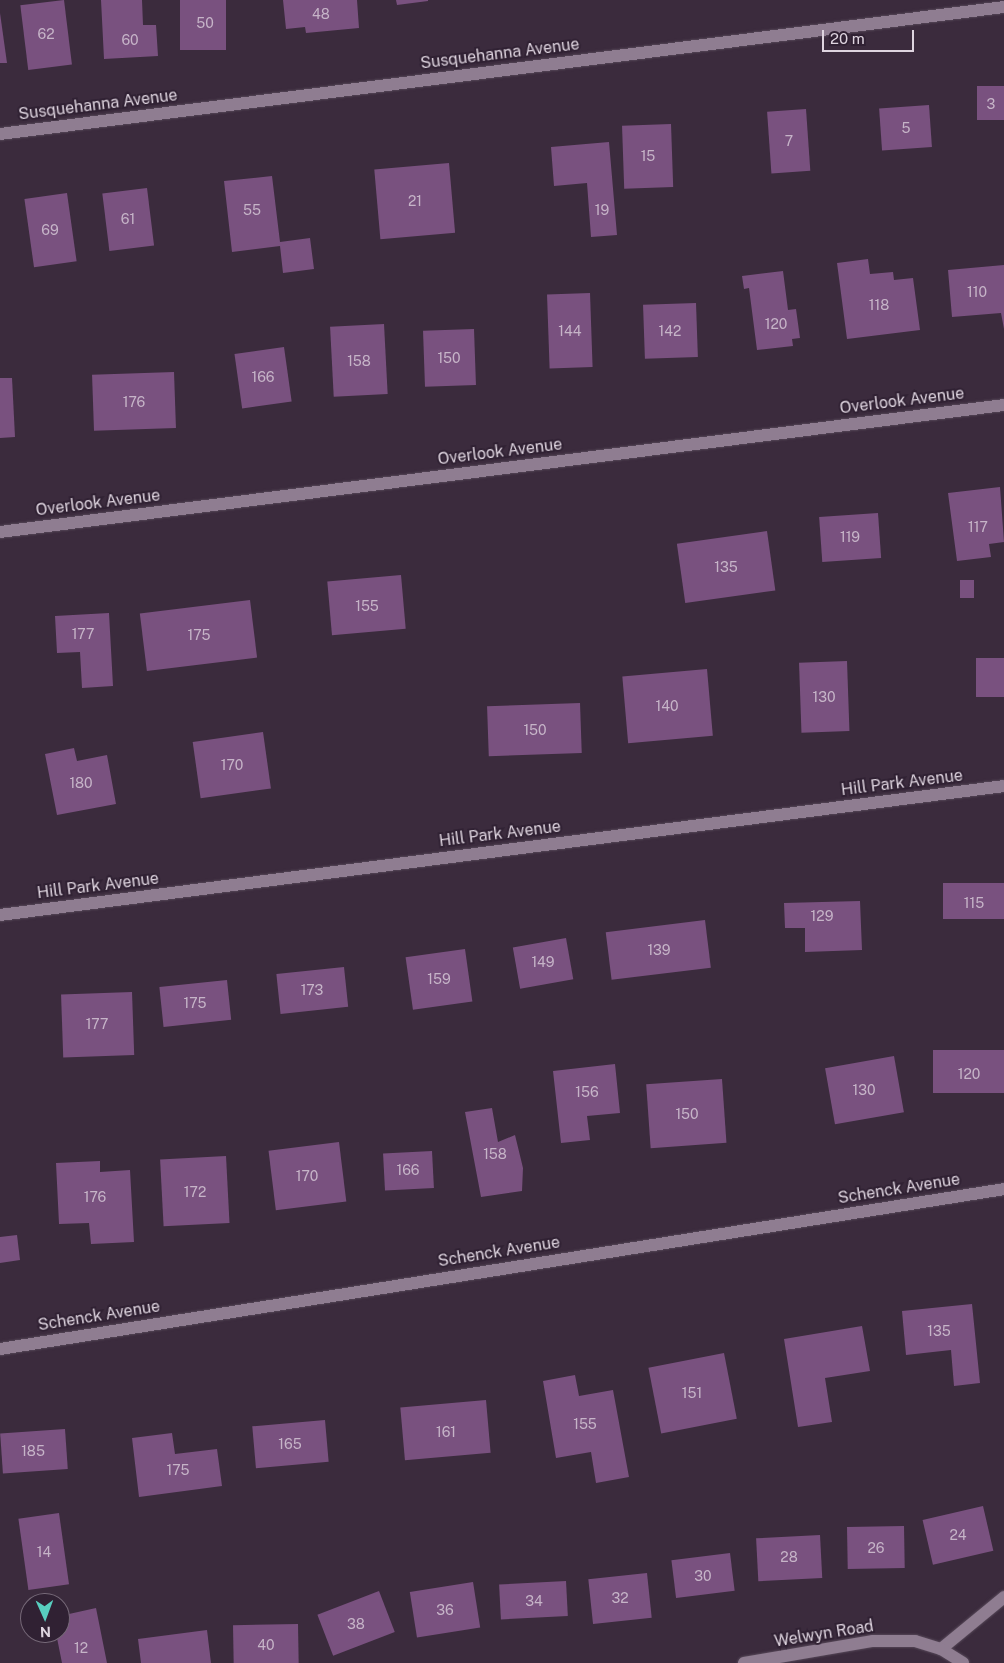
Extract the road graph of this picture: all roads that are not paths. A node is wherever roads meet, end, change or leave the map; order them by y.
1 (1004, 7) edge
2 (0, 134) edge
3 (1004, 405) edge
4 (0, 532) edge
5 (1004, 786) edge
6 (0, 915) edge
7 (1004, 1189) edge
8 (0, 1348) edge
9 (1004, 1597) edge
10 (941, 1649) junction
11 (744, 1663) edge
12 (963, 1663) edge

1 - 2 street, Susquehanna Avenue
3 - 4 street, Overlook Avenue
5 - 6 street, Hill Park Avenue
7 - 8 street, Schenck Avenue
9 - 10 street
10 - 11 street, Welwyn Road
10 - 12 street, Welwyn Road

